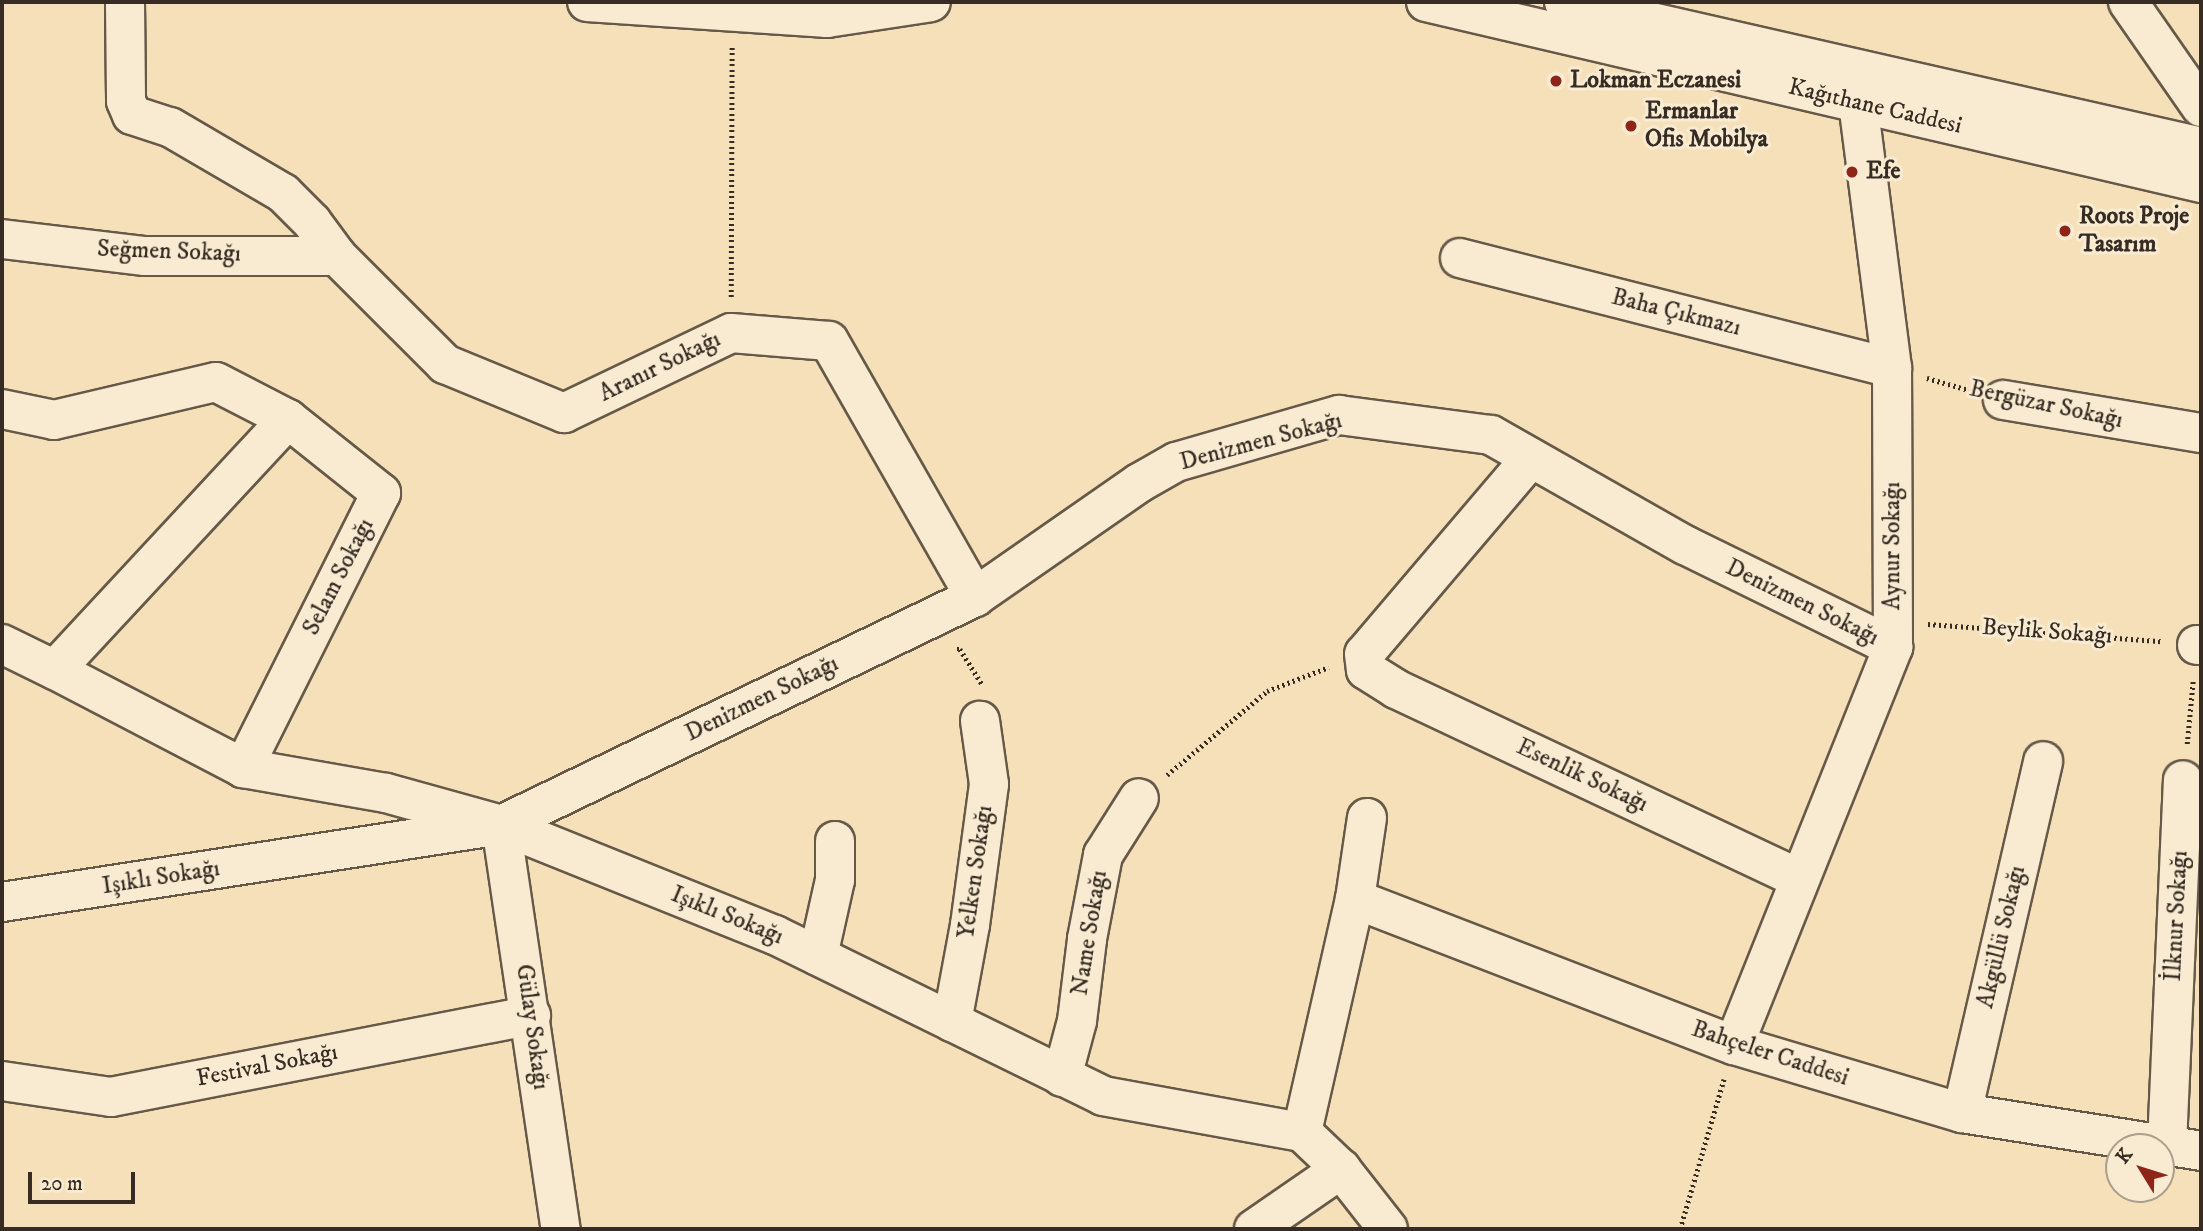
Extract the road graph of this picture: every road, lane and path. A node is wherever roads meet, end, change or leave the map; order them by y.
1 (125, 2) edge
2 (587, 2) edge
3 (931, 2) edge
4 (1426, 2) edge
5 (2128, 2) edge
6 (1578, 4) edge
7 (732, 12) junction
8 (1858, 103) junction
9 (2201, 107) edge
10 (2201, 147) edge
11 (2201, 183) edge
12 (2, 239) edge
13 (337, 256) junction
14 (1460, 258) dead end
15 (731, 333) junction
16 (1892, 368) junction
17 (2003, 400) joint
18 (2, 408) edge
19 (288, 419) junction
20 (2201, 433) edge
21 (1531, 458) junction
22 (975, 597) junction
23 (1893, 634) junction
24 (2, 644) edge
25 (2199, 645) edge
26 (951, 649) dead end
27 (1365, 662) junction
28 (55, 670) junction
29 (980, 721) joint
30 (2043, 761) dead end
31 (243, 768) junction
32 (2183, 780) joint
33 (1139, 798) joint
34 (1367, 818) dead end
35 (500, 825) junction
36 (835, 841) dead end
37 (1800, 879) junction
38 (1355, 899) junction
39 (2, 902) edge
40 (818, 956) junction
41 (531, 1015) junction
42 (952, 1022) junction
43 (1734, 1045) junction
44 (1062, 1077) junction
45 (2, 1081) edge
46 (1962, 1113) junction
47 (1302, 1132) junction
48 (2184, 1148) edge
49 (1341, 1169) junction
50 (561, 1229) edge
51 (1254, 1229) edge
52 (1388, 1229) edge
53 (1680, 1229) edge

1 - 13 street, Aranır Sokağı
2 - 7 street
3 - 7 street
4 - 8 street, Kağıthane Caddesi
5 - 9 street
6 - 10 street, Kağıthane Caddesi
7 - 15 path
8 - 11 street, Kağıthane Caddesi
8 - 16 street, Aynur Sokağı
12 - 13 street, Seğmen Sokağı
13 - 15 street, Aranır Sokağı
14 - 16 street, Baha Çıkmazı
15 - 22 street, Aranır Sokağı
16 - 17 path, Bergüzar Sokağı
16 - 23 street, Aynur Sokağı
17 - 20 street, Bergüzar Sokağı
18 - 19 street
19 - 28 street
19 - 31 street, Selam Sokağı
21 - 22 street, Denizmen Sokağı
21 - 23 street, Denizmen Sokağı
21 - 27 street
22 - 35 street, Denizmen Sokağı
23 - 25 path, Beylik Sokağı
23 - 37 street, Aynur Sokağı
24 - 28 street
25 - 32 path
26 - 29 path
27 - 33 path
27 - 37 street, Esenlik Sokağı
28 - 31 street
29 - 42 street, Yelken Sokağı
30 - 46 street, Akgüllü Sokağı
31 - 35 street
32 - 48 street, İlknur Sokağı
33 - 44 street, Name Sokağı
34 - 38 street
35 - 39 street, Işıklı Sokağı
35 - 40 street, Işıklı Sokağı
35 - 41 street, Gülay Sokağı
36 - 40 street
37 - 43 street, Aynur Sokağı
38 - 43 street, Bahçeler Caddesi
38 - 47 street
40 - 42 street, Işıklı Sokağı
41 - 45 street, Festival Sokağı
41 - 50 street, Gülay Sokağı
42 - 44 street, Işıklı Sokağı
43 - 46 street, Bahçeler Caddesi
43 - 53 path
44 - 47 street, Işıklı Sokağı
46 - 48 street, Bahçeler Caddesi
47 - 49 street
49 - 51 street
49 - 52 street

